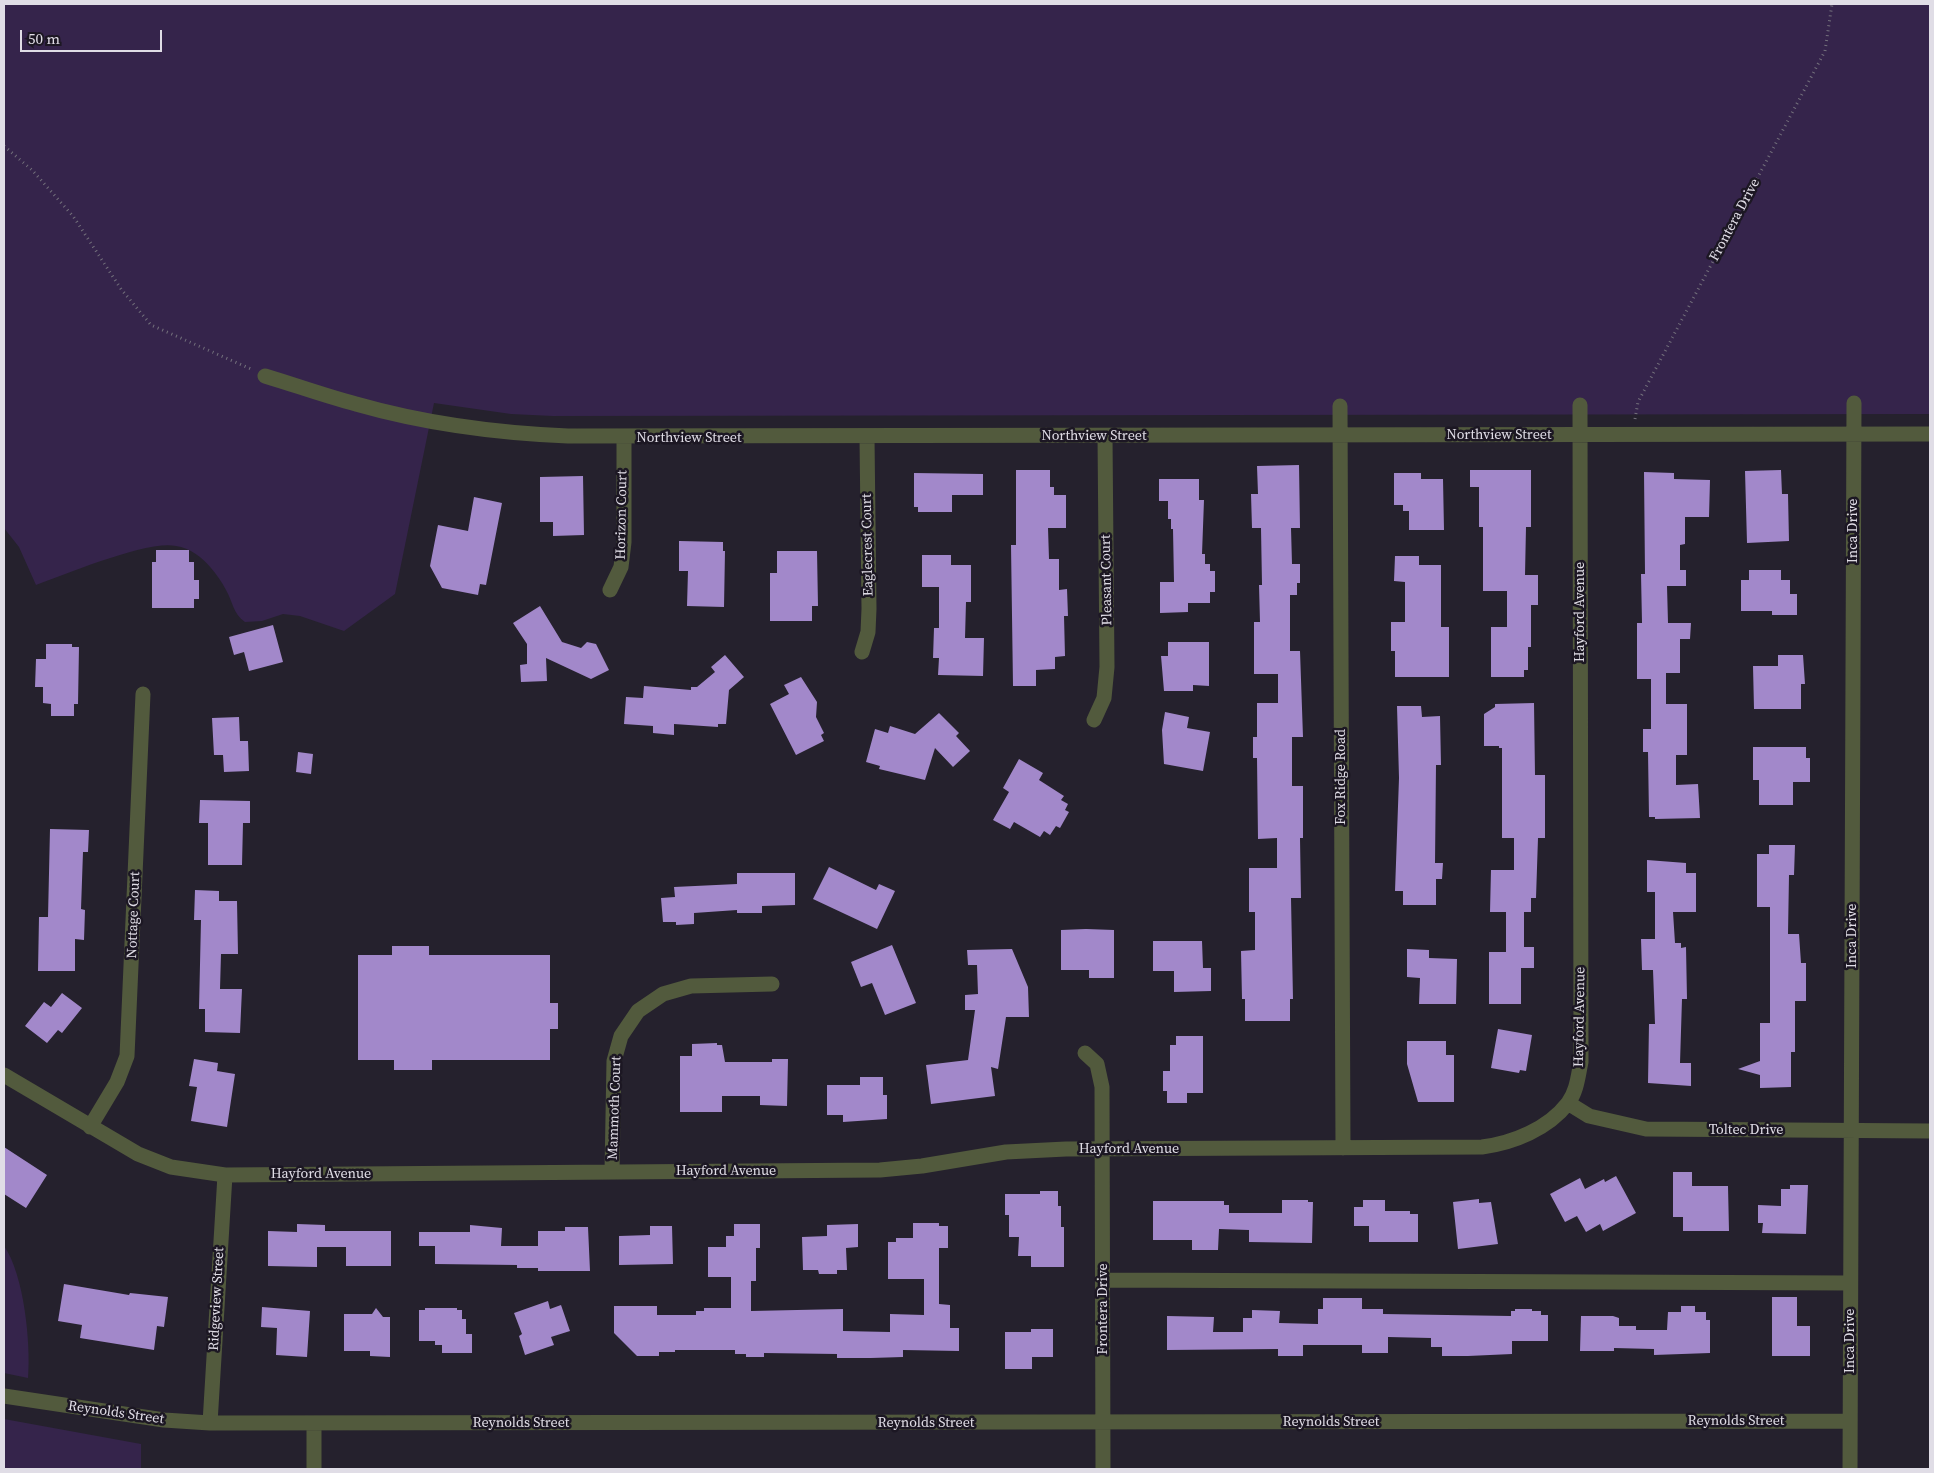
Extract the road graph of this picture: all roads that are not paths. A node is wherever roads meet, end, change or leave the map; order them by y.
1 (265, 376) road end
2 (1854, 403) dead end
3 (1580, 405) dead end
4 (1340, 406) dead end
5 (1854, 434) junction
6 (1930, 434) edge
7 (1579, 435) junction
8 (1105, 436) junction
9 (1340, 436) junction
10 (867, 437) junction
11 (624, 438) junction
12 (610, 590) dead end
13 (862, 652) dead end
14 (143, 694) dead end
15 (1094, 720) dead end
16 (772, 984) dead end
17 (1085, 1053) dead end
18 (4, 1075) edge
19 (1568, 1103) junction
20 (90, 1126) junction
21 (1851, 1131) junction
22 (1930, 1131) edge
23 (1343, 1148) junction
24 (1102, 1149) junction
25 (612, 1172) junction
26 (225, 1175) junction
27 (1103, 1280) junction
28 (1850, 1283) junction
29 (4, 1396) edge
30 (1850, 1421) junction
31 (1103, 1422) junction
32 (210, 1423) junction
33 (314, 1424) junction
34 (314, 1469) edge
35 (1103, 1469) edge
36 (1850, 1469) edge

1 - 11 street, Northview Street
2 - 5 street, Inca Drive
3 - 7 street, Hayford Avenue
4 - 9 street, Fox Ridge Road
5 - 6 street, Northview Street
5 - 7 street, Northview Street
5 - 21 street, Inca Drive
7 - 9 street, Northview Street
7 - 19 street, Hayford Avenue
8 - 9 street, Northview Street
8 - 10 street, Northview Street
8 - 15 street, Pleasant Court
9 - 23 street, Fox Ridge Road
10 - 11 street, Northview Street
10 - 13 street, Eaglecrest Court
11 - 12 street, Horizon Court
14 - 20 street, Nottage Court
16 - 25 street, Mammoth Court
17 - 24 street, Frontera Drive
18 - 20 street, Hayford Avenue
19 - 21 street, Toltec Drive
19 - 23 street, Hayford Avenue
20 - 26 street, Hayford Avenue
21 - 22 street, Toltec Drive
21 - 28 street, Inca Drive
23 - 24 street, Hayford Avenue
24 - 25 street, Hayford Avenue
24 - 27 street, Frontera Drive
25 - 26 street, Hayford Avenue
26 - 32 street, Ridgeview Street
27 - 28 street
27 - 31 street, Frontera Drive
28 - 30 street, Inca Drive
29 - 32 street, Reynolds Street
30 - 31 street, Reynolds Street
30 - 36 street, Inca Drive
31 - 33 street, Reynolds Street
31 - 35 street, Frontera Drive
32 - 33 street, Reynolds Street
33 - 34 street

